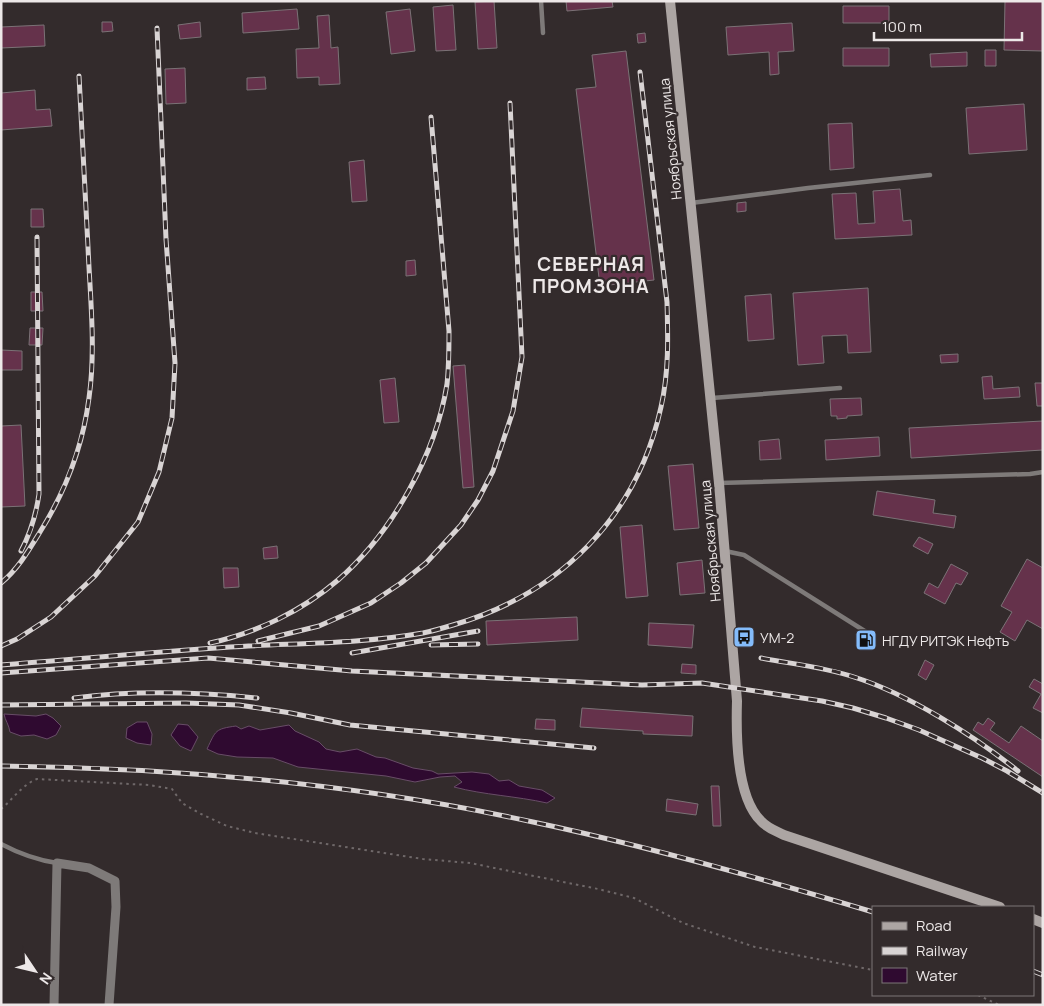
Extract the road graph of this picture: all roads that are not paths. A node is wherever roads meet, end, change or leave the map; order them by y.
1 (541, 1) edge
2 (670, 1) edge
3 (543, 33) dead end
4 (930, 175) dead end
5 (690, 203) junction
6 (840, 388) dead end
7 (710, 398) junction
8 (1043, 472) edge
9 (719, 483) junction
10 (725, 551) junction
11 (871, 635) dead end
12 (1, 844) edge
13 (57, 864) junction
14 (997, 906) edge
15 (54, 1005) edge
16 (109, 1005) edge

1 - 3 lane
2 - 5 street, Ноябрьская улица
4 - 5 lane
5 - 7 street, Ноябрьская улица
6 - 7 lane
7 - 9 street, Ноябрьская улица
8 - 9 lane
9 - 10 street, Ноябрьская улица
10 - 11 lane
10 - 14 street, Ноябрьская улица
12 - 13 lane
13 - 15 street
13 - 16 street

